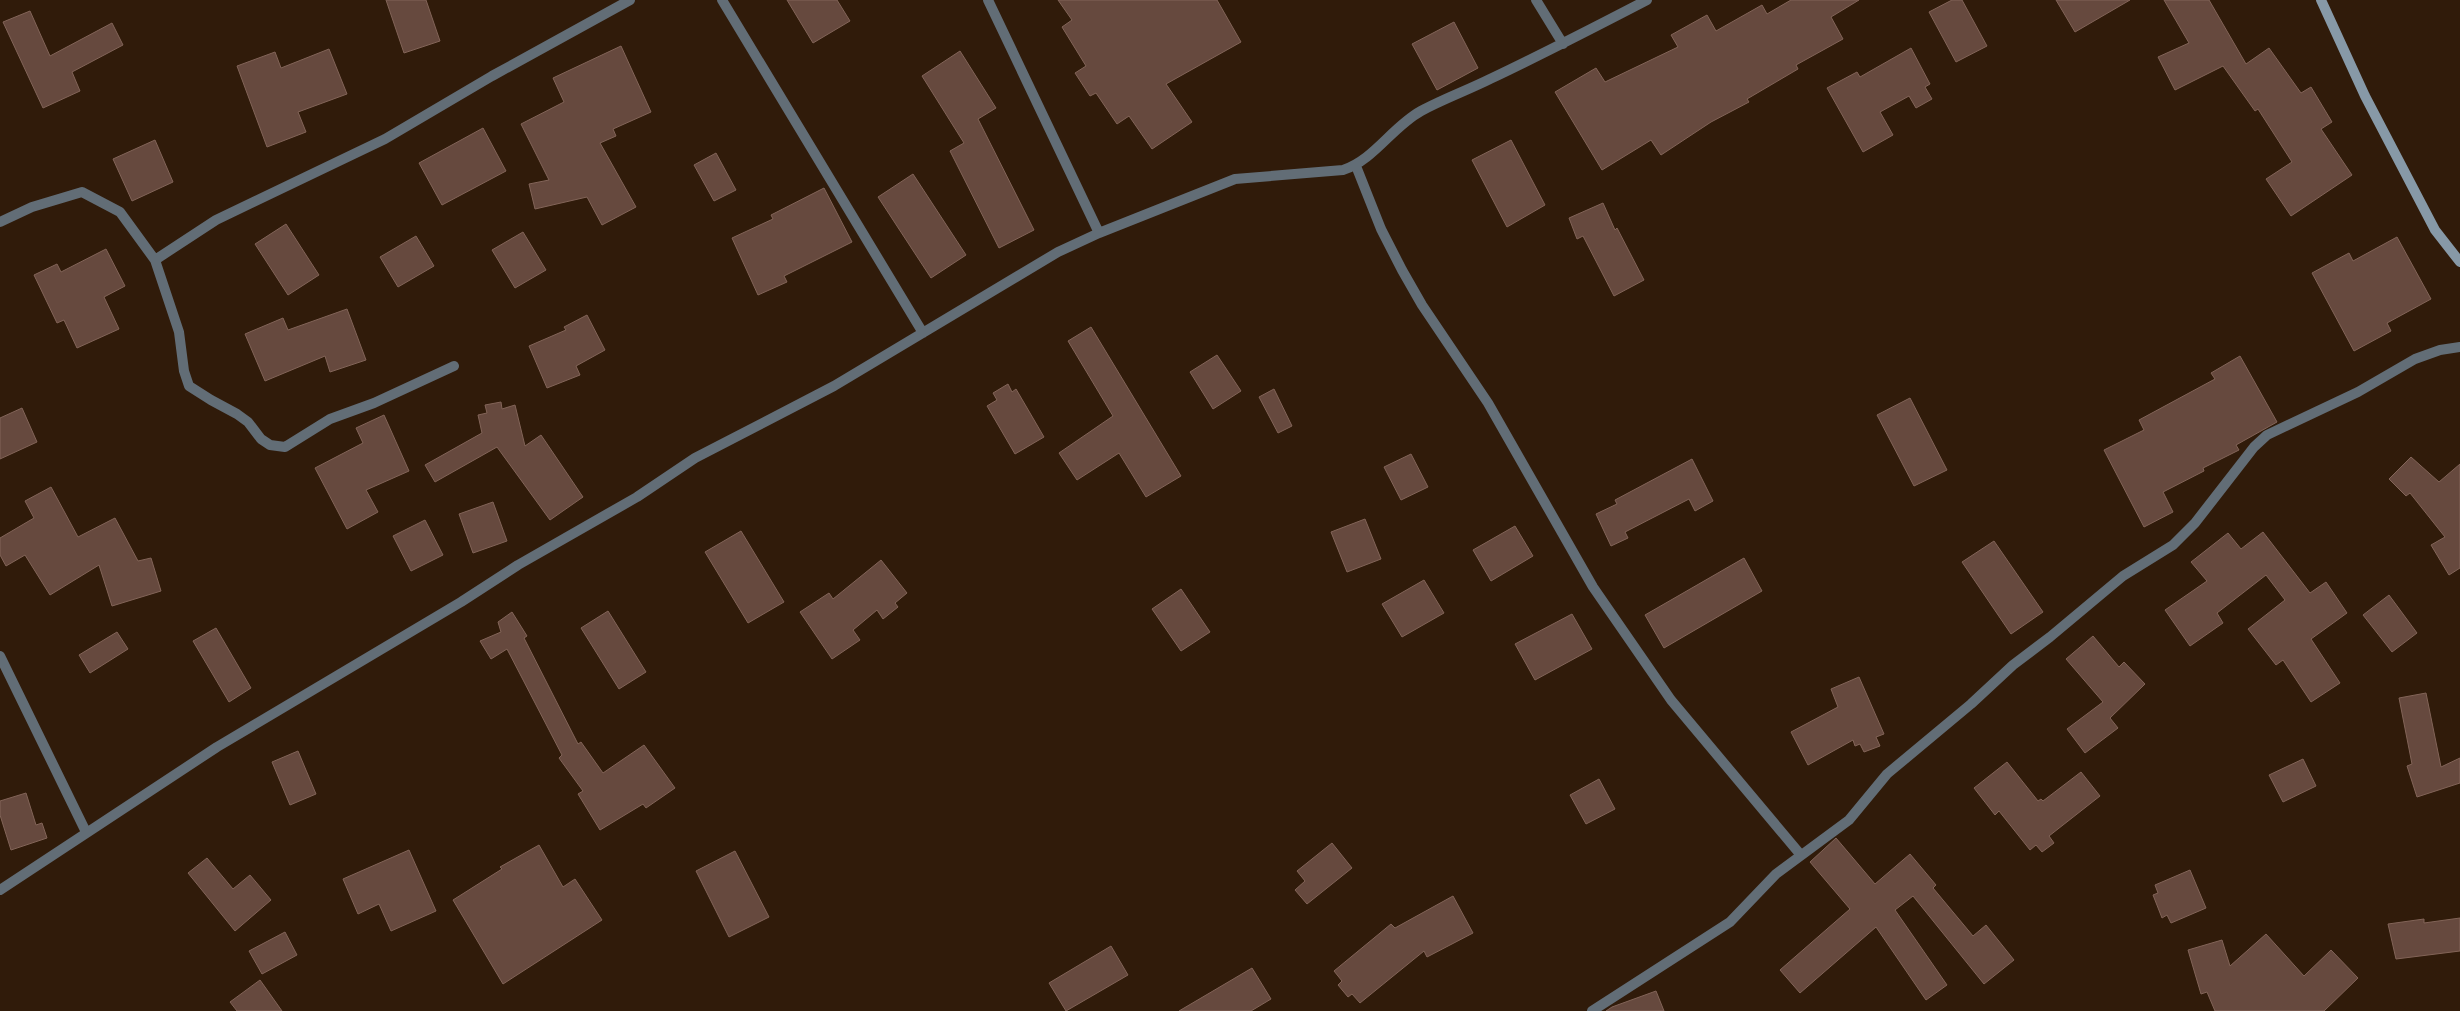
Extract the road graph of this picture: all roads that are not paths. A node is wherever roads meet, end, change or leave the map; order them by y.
1 (630, 0) edge
2 (722, 0) edge
3 (988, 0) edge
4 (1536, 0) edge
5 (1647, 0) edge
6 (2321, 0) edge
7 (1562, 44) junction
8 (1356, 166) junction
9 (0, 222) edge
10 (1099, 233) junction
11 (154, 260) junction
12 (2460, 262) edge
13 (923, 333) junction
14 (2460, 347) edge
15 (454, 366) dead end
16 (0, 656) edge
17 (86, 832) junction
18 (1800, 854) junction
19 (0, 890) edge
20 (1592, 1011) edge

1 - 11 street
2 - 13 street
3 - 10 street
4 - 7 street
5 - 7 street
6 - 12 street
7 - 8 street
8 - 10 street
8 - 18 street
9 - 11 street
10 - 13 street
11 - 15 street
13 - 17 street
14 - 18 street
16 - 17 street
17 - 19 street
18 - 20 street

